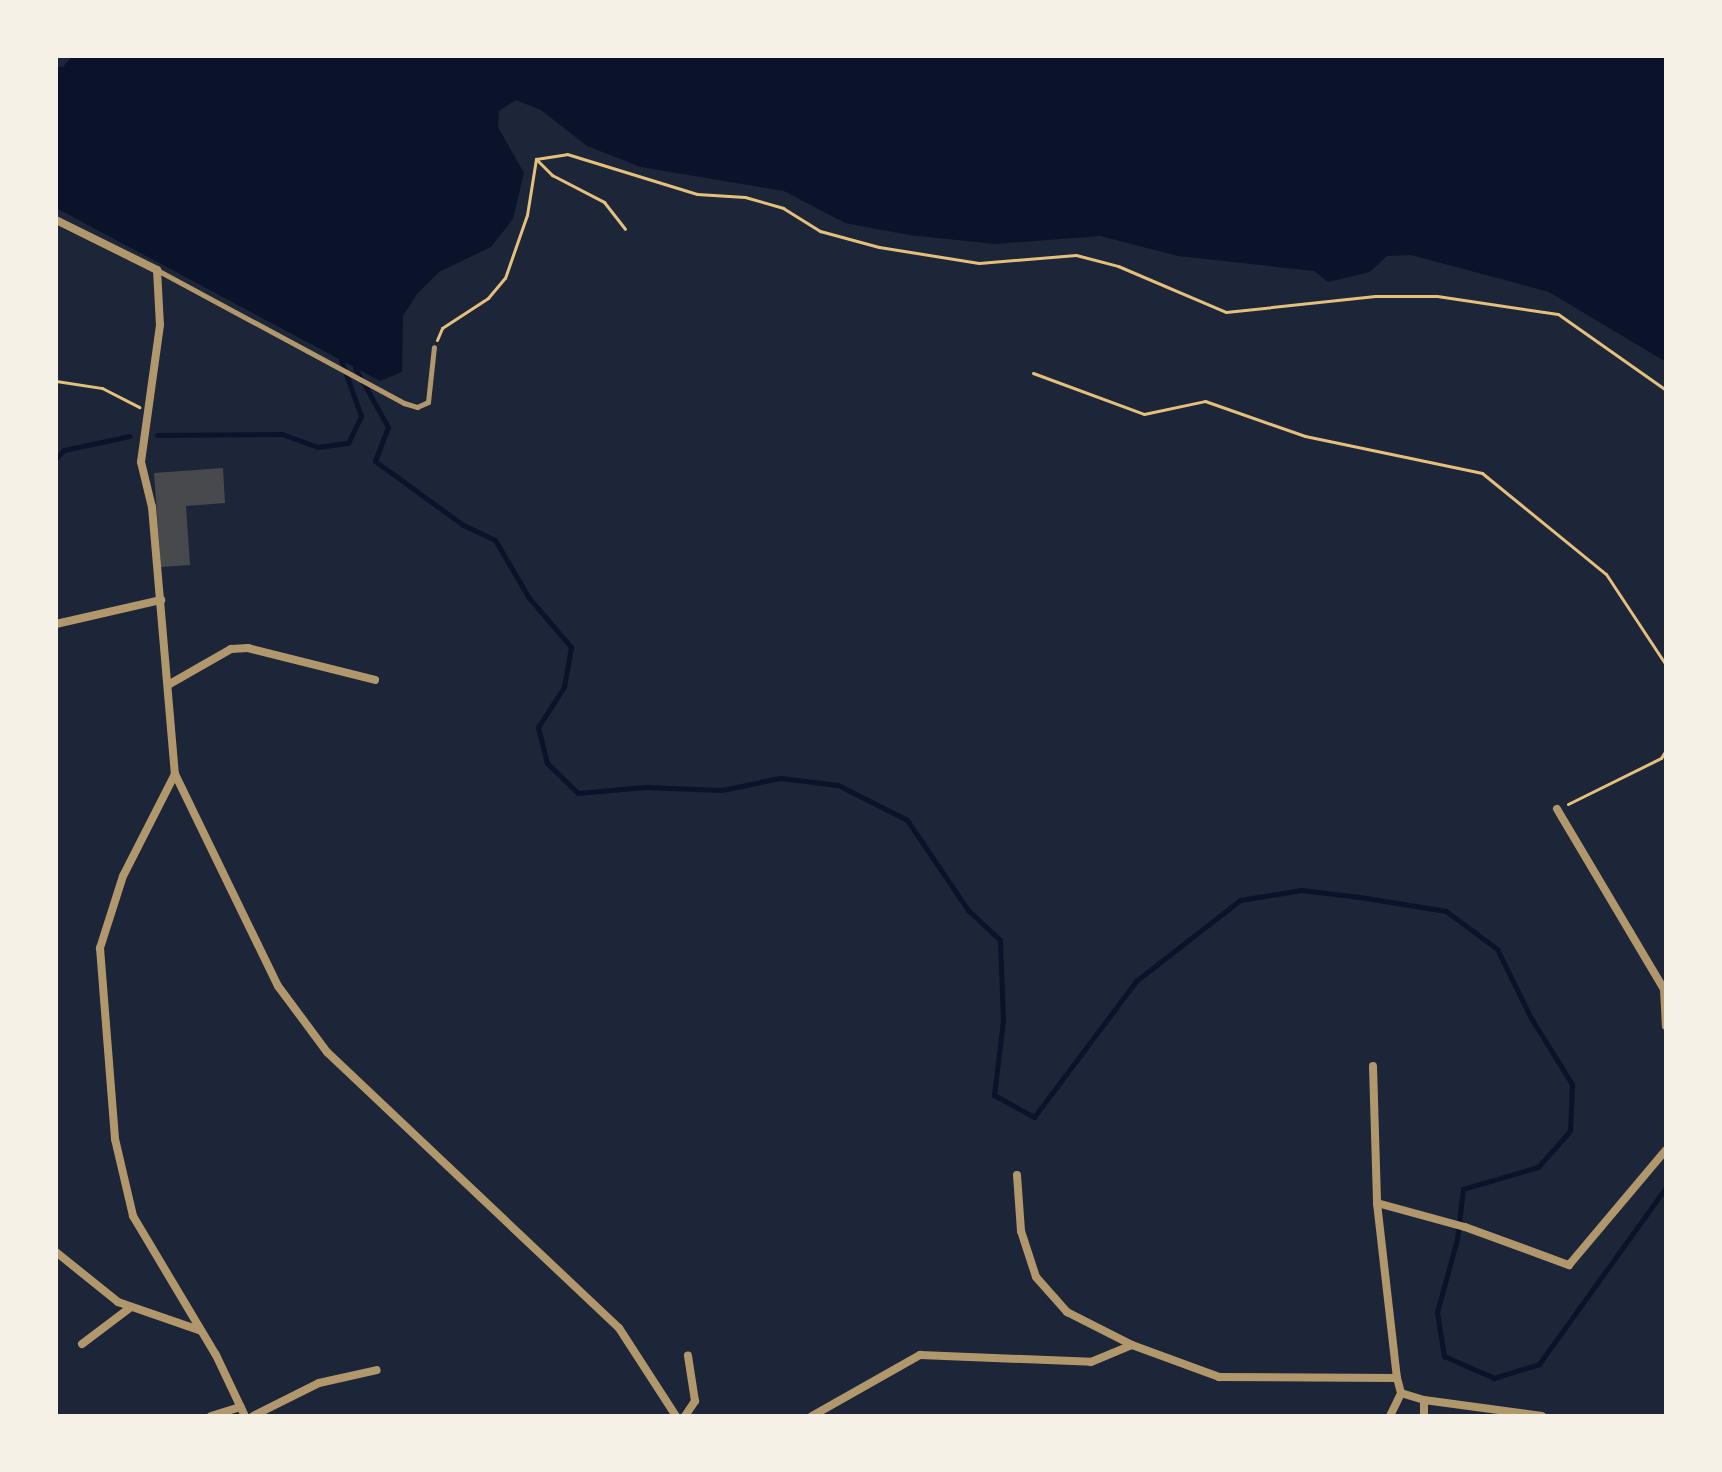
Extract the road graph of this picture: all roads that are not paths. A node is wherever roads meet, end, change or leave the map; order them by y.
1 (56, 220) edge
2 (157, 270) junction
3 (434, 347) road end
4 (161, 600) junction
5 (56, 624) edge
6 (375, 680) dead end
7 (168, 685) junction
8 (175, 774) junction
9 (1557, 809) road end
10 (1666, 1026) edge
11 (1373, 1066) dead end
12 (1666, 1150) edge
13 (1017, 1175) dead end
14 (1377, 1203) junction
15 (56, 1252) edge
16 (131, 1307) junction
17 (200, 1331) junction
18 (82, 1344) dead end
19 (1132, 1345) junction
20 (688, 1356) dead end
21 (377, 1370) dead end
22 (1397, 1378) junction
23 (1401, 1393) junction
24 (1424, 1400) junction
25 (243, 1412) edge
26 (211, 1416) edge
27 (253, 1416) edge
28 (676, 1416) edge
29 (685, 1416) edge
30 (812, 1416) edge
31 (1390, 1416) edge
32 (1424, 1416) edge
33 (1542, 1416) edge

1 - 2 street
2 - 3 lane
2 - 4 street
4 - 5 street
4 - 7 street
6 - 7 street
7 - 8 street
8 - 17 street
8 - 28 street
9 - 10 street
11 - 14 street
12 - 14 street
13 - 19 street
14 - 22 street
15 - 16 street
16 - 17 street
16 - 18 street
17 - 25 street
19 - 22 street
19 - 30 street
20 - 29 street
21 - 27 street
22 - 23 street
23 - 24 street
23 - 31 street
24 - 32 street
24 - 33 street
25 - 26 street

